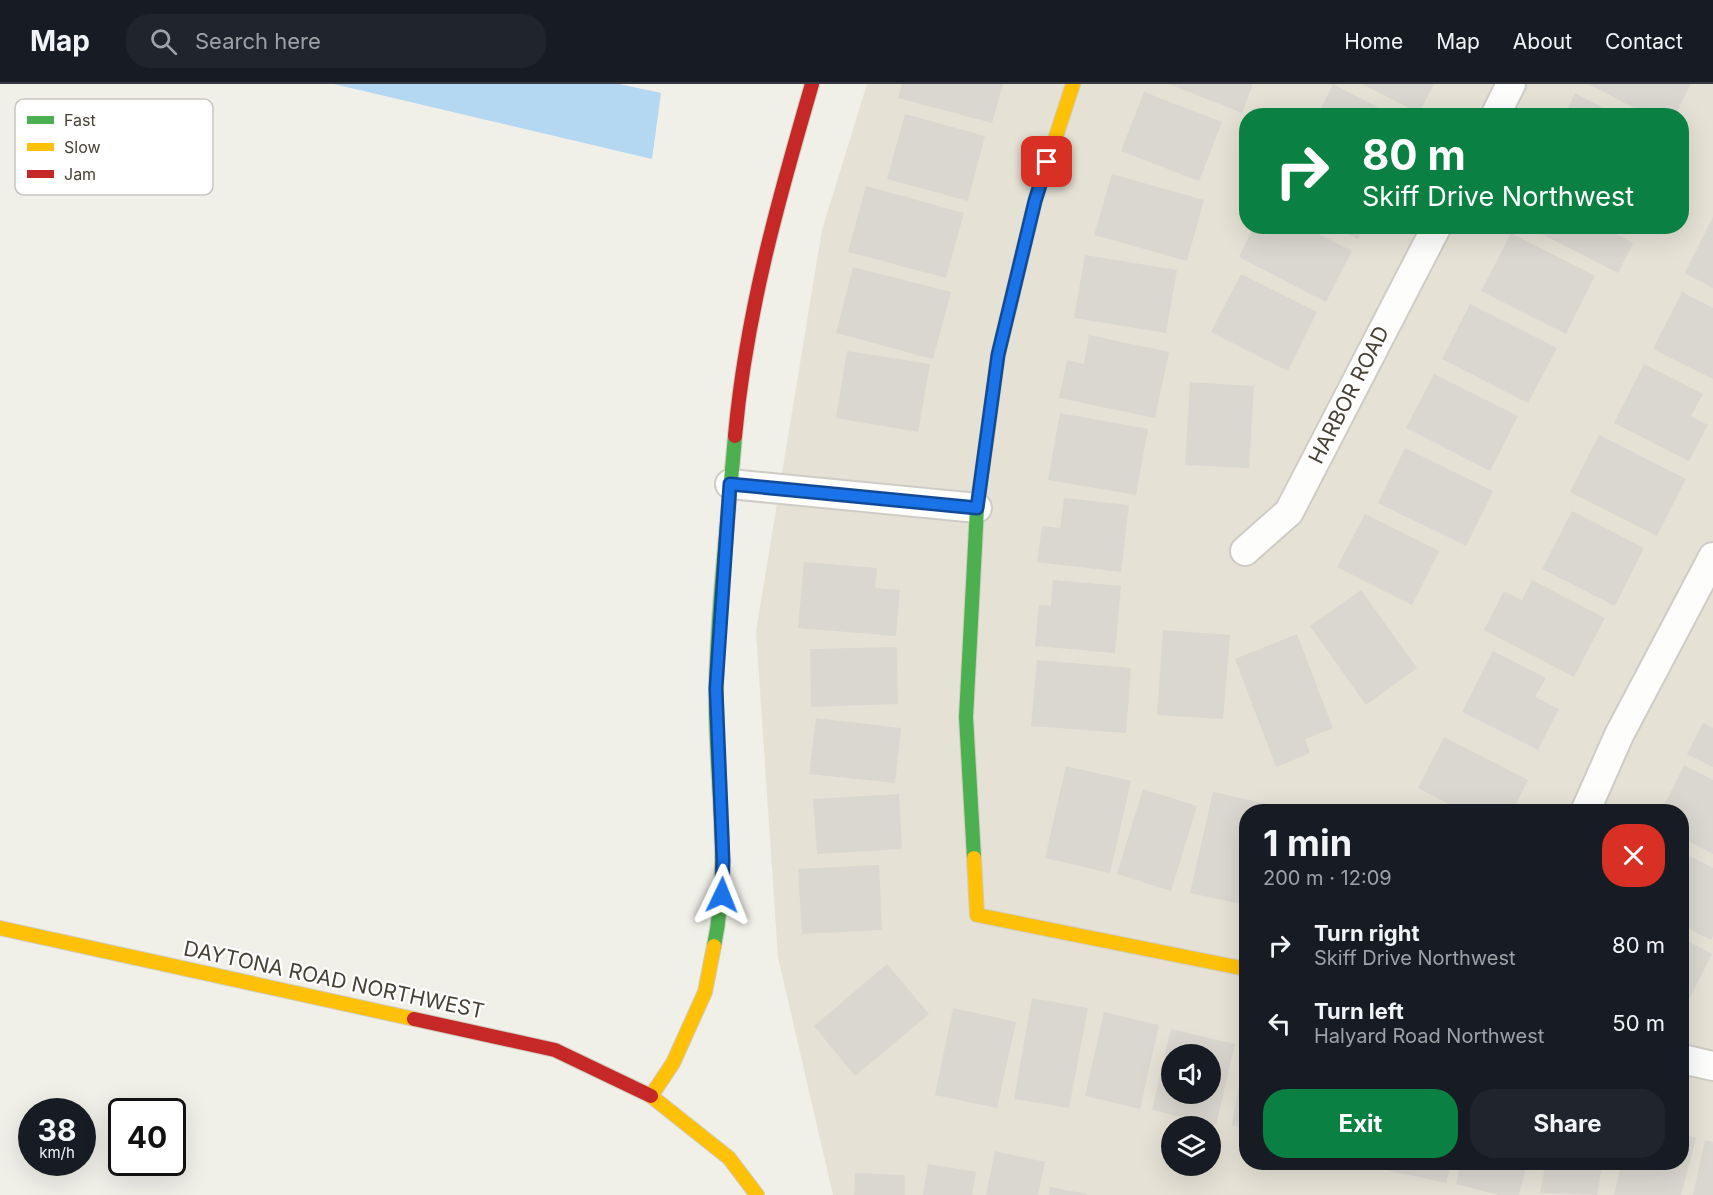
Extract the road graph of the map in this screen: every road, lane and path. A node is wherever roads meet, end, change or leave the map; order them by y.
1 (812, 84) edge
2 (1073, 84) edge
3 (1511, 84) edge
4 (1499, 108) edge
5 (1433, 234) edge
6 (730, 484) junction
7 (977, 508) junction
8 (1245, 551) dead end
9 (1713, 557) edge
10 (1589, 804) edge
11 (0, 928) edge
12 (1239, 968) edge
13 (1689, 1061) edge
14 (1713, 1066) edge
15 (651, 1096) junction
16 (757, 1195) edge

1 - 6 street
2 - 7 street
3 - 4 street
5 - 8 street, HARBOR ROAD
6 - 7 street
6 - 15 street
7 - 12 street
9 - 10 street
11 - 15 street, DAYTONA ROAD NORTHWEST
13 - 14 street
15 - 16 street, DAYTONA ROAD NORTHWEST

